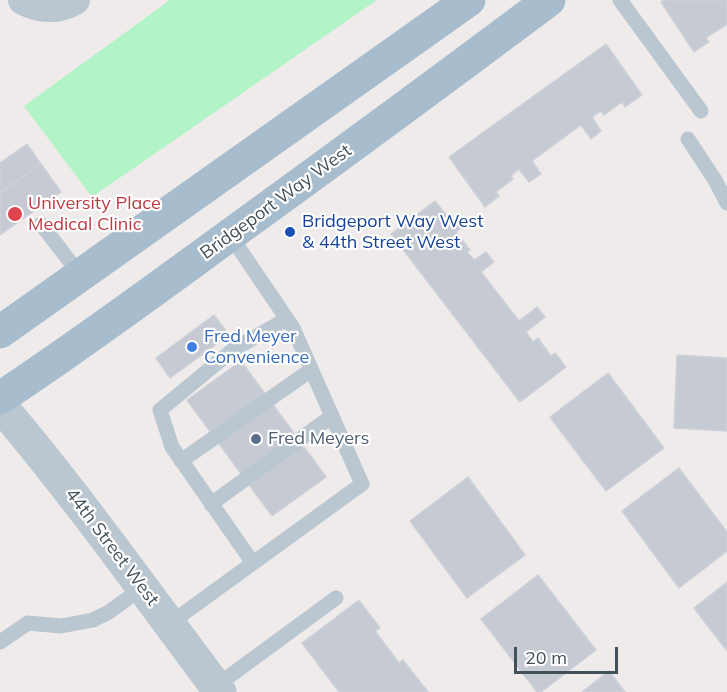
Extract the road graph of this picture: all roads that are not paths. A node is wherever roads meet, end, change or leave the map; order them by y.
1 (75, 0) edge
2 (470, 0) edge
3 (549, 0) edge
4 (620, 0) edge
5 (31, 3) edge
6 (701, 111) dead end
7 (688, 140) dead end
8 (727, 203) edge
9 (41, 224) dead end
10 (231, 235) junction
11 (81, 276) junction
12 (287, 319) junction
13 (0, 332) edge
14 (311, 369) junction
15 (0, 398) edge
16 (0, 405) edge
17 (332, 416) junction
18 (182, 461) junction
19 (211, 504) junction
20 (253, 563) junction
21 (142, 588) junction
22 (336, 598) dead end
23 (169, 624) junction
24 (0, 642) edge
25 (218, 689) edge

1 - 5 street
2 - 11 main road
3 - 10 main road, Bridgeport Way West
4 - 6 lane
7 - 8 lane
9 - 11 lane
10 - 12 lane
10 - 15 main road, Bridgeport Way West
11 - 13 main road
12 - 14 lane
12 - 18 lane
14 - 17 lane
14 - 18 lane
16 - 21 street, 44th Street West
17 - 19 lane
17 - 20 lane
18 - 19 lane
19 - 20 lane
20 - 23 lane
21 - 23 street, 44th Street West
21 - 24 lane
22 - 25 lane
23 - 25 street, 44th Street West

